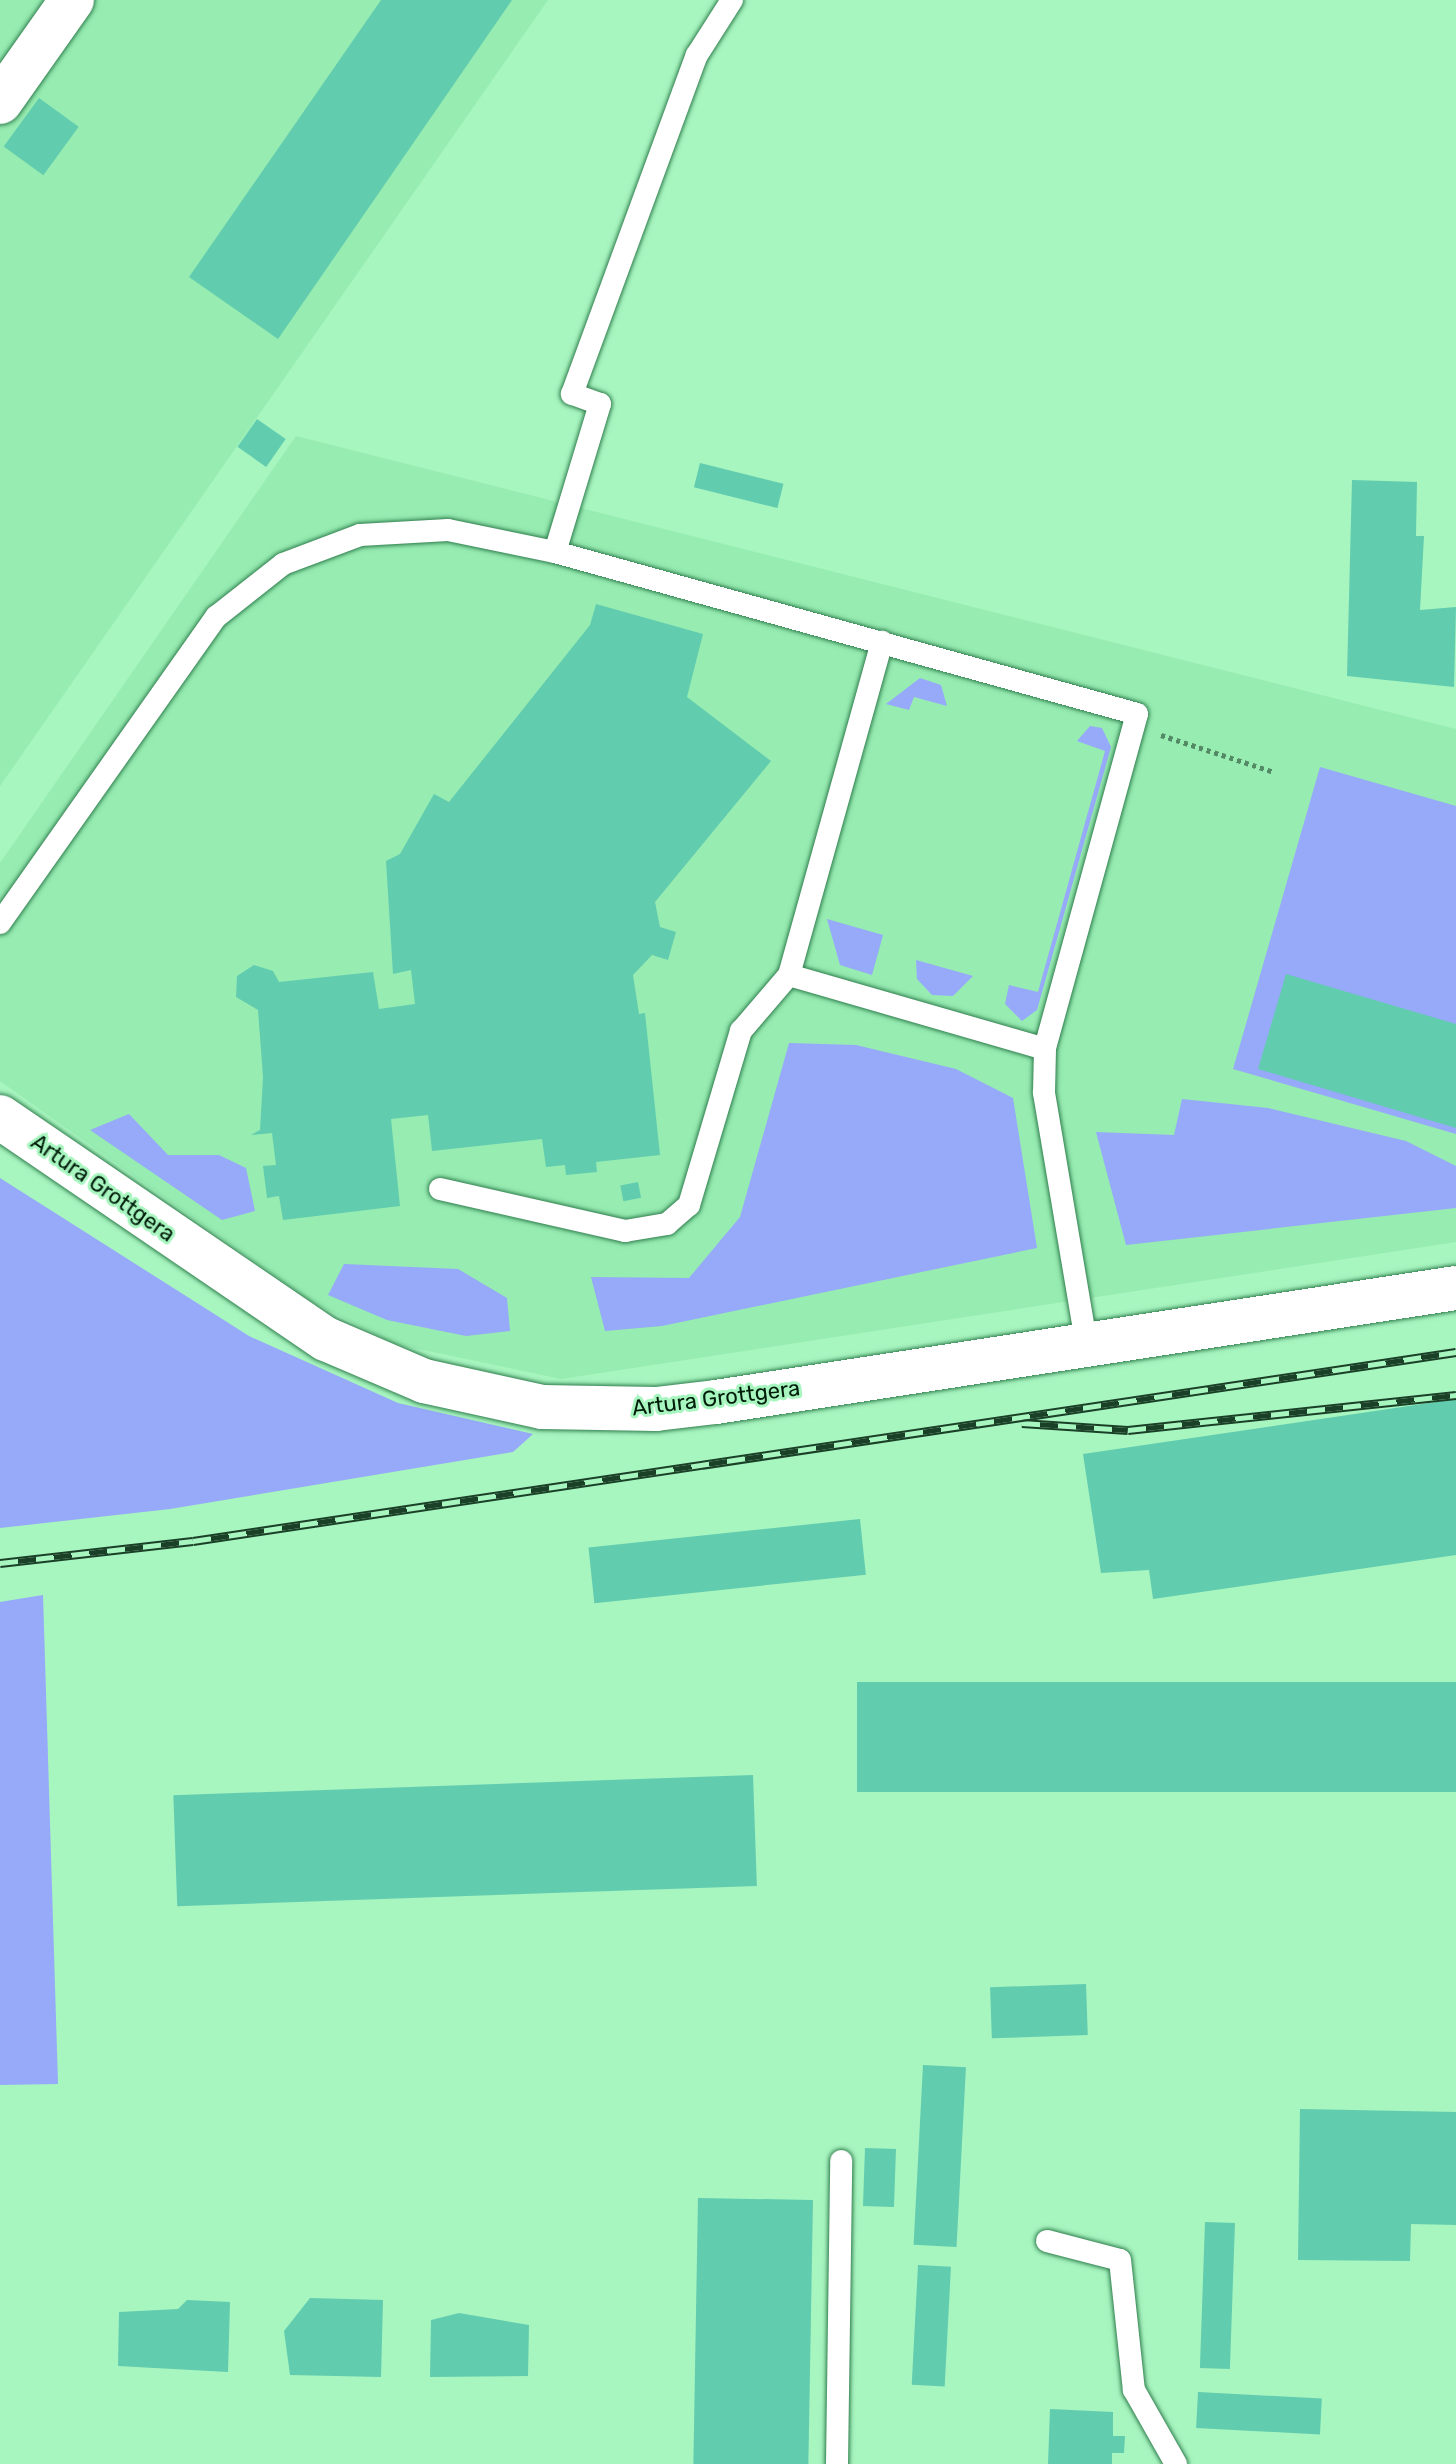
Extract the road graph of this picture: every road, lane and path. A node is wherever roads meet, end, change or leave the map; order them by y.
1 (72, 0) edge
2 (732, 0) edge
3 (0, 102) edge
4 (555, 552) junction
5 (882, 642) junction
6 (1134, 727) junction
7 (1274, 772) dead end
8 (0, 923) edge
9 (789, 975) junction
10 (1045, 1049) junction
11 (0, 1117) edge
12 (440, 1189) dead end
13 (1456, 1288) edge
14 (1086, 1341) junction
15 (841, 2161) dead end
16 (1047, 2241) dead end
17 (837, 2464) edge
18 (1176, 2464) edge

1 - 3 street
2 - 4 lane
4 - 5 lane
4 - 8 lane
5 - 6 lane
5 - 9 lane
6 - 7 path
6 - 10 lane
9 - 10 lane
9 - 12 lane
10 - 14 lane
11 - 14 street, Artura Grottgera
13 - 14 street, Artura Grottgera
15 - 17 lane
16 - 18 lane

